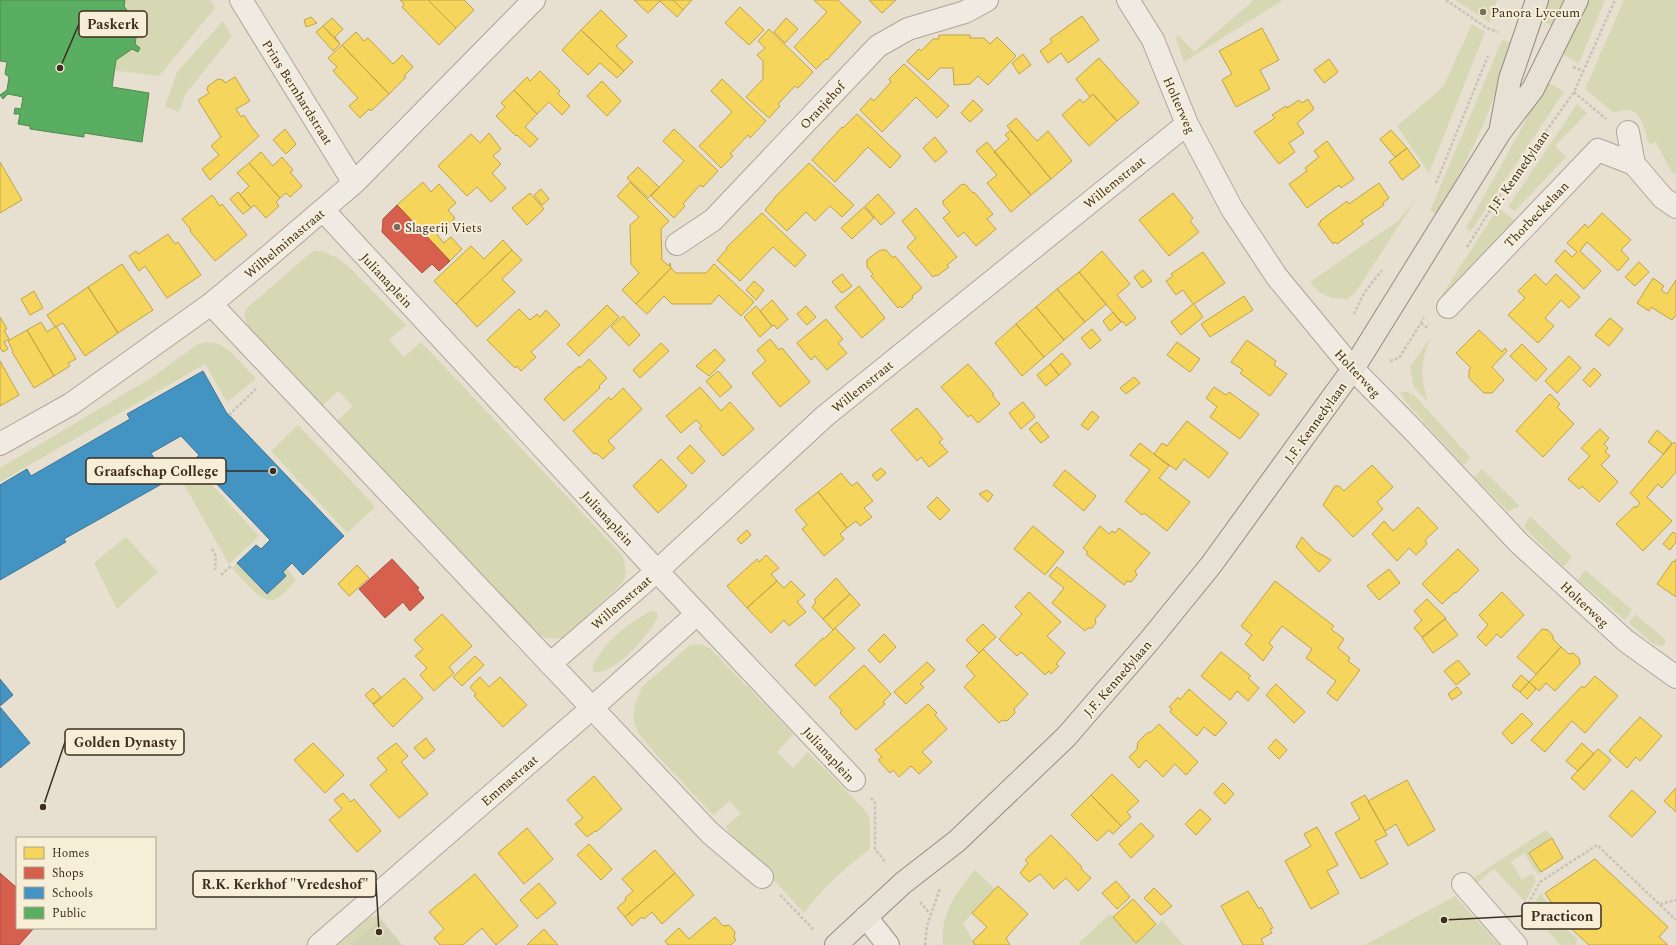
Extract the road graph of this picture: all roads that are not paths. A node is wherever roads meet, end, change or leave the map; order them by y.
1 (241, 0) edge
2 (534, 0) edge
3 (987, 0) edge
4 (1128, 0) edge
5 (1537, 0) edge
6 (1577, 0) edge
7 (1187, 124) junction
8 (1500, 132) junction
9 (1628, 132) road end
10 (1634, 164) junction
11 (354, 183) junction
12 (1676, 207) edge
13 (323, 210) junction
14 (678, 244) dead end
15 (211, 304) junction
16 (1448, 307) dead end
17 (1352, 369) junction
18 (0, 444) edge
19 (657, 571) junction
20 (697, 614) junction
21 (550, 664) junction
22 (1676, 677) edge
23 (592, 708) junction
24 (854, 780) road end
25 (762, 877) dead end
26 (1463, 884) dead end
27 (866, 917) junction
28 (827, 940) edge
29 (319, 945) edge
30 (888, 945) edge
31 (1516, 945) edge

1 - 11 street, Prins Bernhardstraat
2 - 11 street, Wilhelminastraat
3 - 14 street, Oranjehof
4 - 7 street, Holterweg
5 - 8 main road, J.F. Kennedylaan
6 - 8 main road, J.F. Kennedylaan
7 - 17 street, Holterweg
7 - 19 street, Willemstraat
8 - 17 main road, J.F. Kennedylaan
9 - 10 street
10 - 12 street
10 - 16 street, Thorbeckelaan
11 - 13 street, Wilhelminastraat
13 - 15 street, Wilhelminastraat
13 - 19 street, Julianaplein
15 - 18 street, Wilhelminastraat
15 - 21 street
17 - 22 street, Holterweg
17 - 27 main road, J.F. Kennedylaan
19 - 20 street, Julianaplein
19 - 21 street, Willemstraat
20 - 23 street, Emmastraat
20 - 24 street, Julianaplein
21 - 23 street
23 - 25 street
23 - 29 street, Emmastraat
26 - 31 street
27 - 28 main road, J.F. Kennedylaan
27 - 30 street

